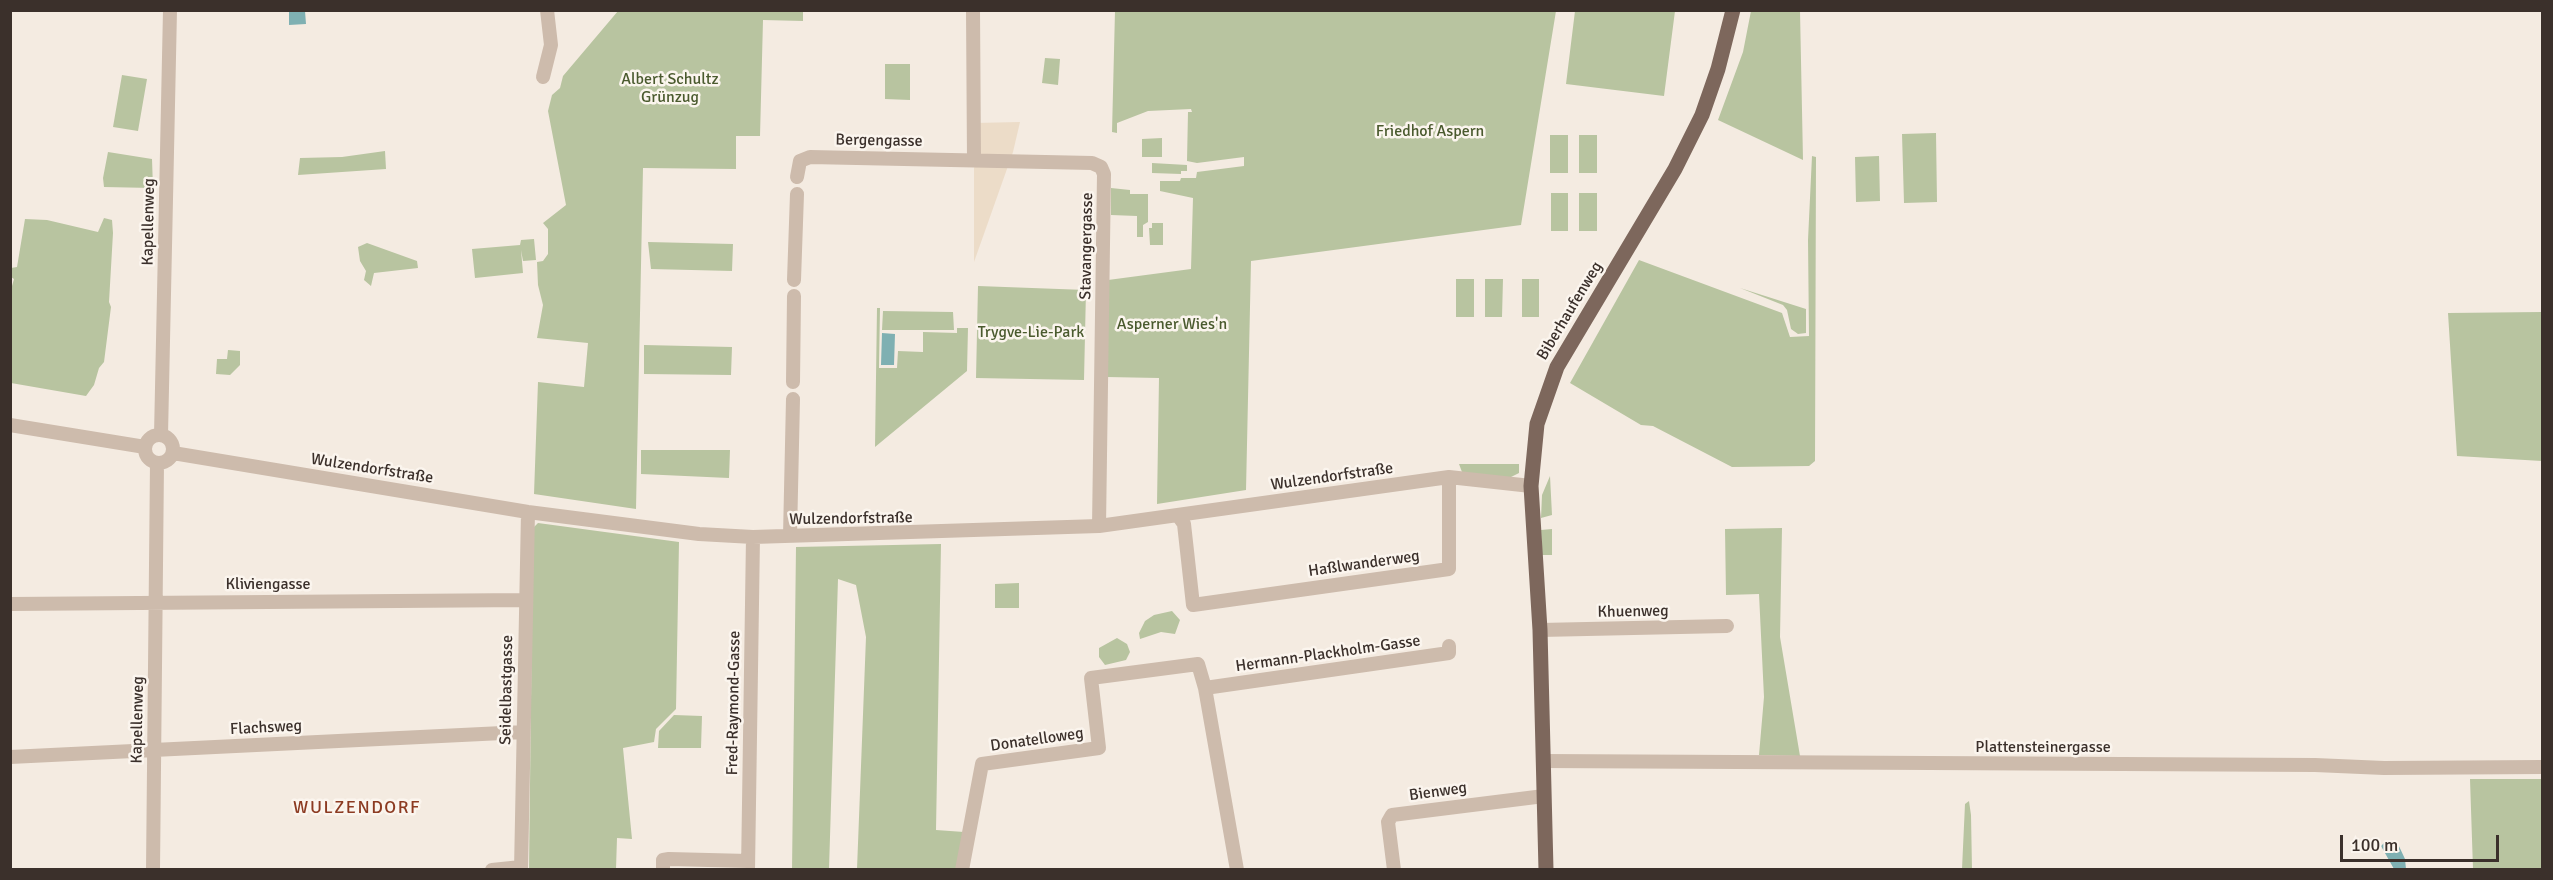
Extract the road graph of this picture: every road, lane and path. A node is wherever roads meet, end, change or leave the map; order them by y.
1 (170, 10) edge
2 (547, 10) edge
3 (973, 10) edge
4 (1733, 10) edge
5 (543, 77) dead end
6 (974, 160) junction
7 (797, 177) dead end
8 (797, 194) dead end
9 (794, 280) dead end
10 (794, 297) dead end
11 (793, 382) dead end
12 (793, 399) dead end
13 (10, 425) edge
14 (161, 435) junction
15 (145, 447) junction
16 (173, 453) junction
17 (157, 463) junction
18 (1449, 477) junction
19 (1532, 486) junction
20 (528, 512) junction
21 (1179, 517) junction
22 (1099, 526) junction
23 (790, 536) junction
24 (753, 537) junction
25 (526, 600) junction
26 (157, 603) junction
27 (10, 604) edge
28 (1727, 626) dead end
29 (1540, 630) junction
30 (1449, 646) dead end
31 (1205, 688) junction
32 (523, 732) junction
33 (154, 751) junction
34 (10, 757) edge
35 (1543, 761) junction
36 (2542, 766) edge
37 (1544, 796) junction
38 (663, 865) edge
39 (748, 865) edge
40 (521, 868) edge
41 (153, 870) edge
42 (492, 870) edge
43 (962, 870) edge
44 (1237, 870) edge
45 (1394, 870) edge
46 (1546, 870) edge

1 - 14 street, Kapellenweg
2 - 5 street
3 - 6 street
4 - 19 main road, Biberhaufenweg
6 - 7 street, Bergengasse
6 - 22 street, Stavangergasse
8 - 9 street
10 - 11 street
12 - 23 street
13 - 15 street
14 - 15 street
14 - 16 street
15 - 17 street
16 - 17 street
16 - 20 street, Wulzendorfstraße
17 - 26 street, Kapellenweg
18 - 19 street, Wulzendorfstraße
18 - 21 street, Wulzendorfstraße
18 - 21 street, Haßlwanderweg
19 - 29 main road, Biberhaufenweg
20 - 24 street, Wulzendorfstraße
20 - 25 street, Seidelbastgasse
21 - 22 street, Wulzendorfstraße
22 - 23 street, Wulzendorfstraße
23 - 24 street, Wulzendorfstraße
24 - 39 street, Fred-Raymond-Gasse
25 - 26 street, Kliviengasse
25 - 32 street, Seidelbastgasse
26 - 27 street, Kliviengasse
26 - 33 street, Kapellenweg
28 - 29 street, Khuenweg
29 - 35 main road, Biberhaufenweg
30 - 31 street, Hermann-Plackholm-Gasse
31 - 43 street, Donatelloweg
31 - 44 street
32 - 33 street, Flachsweg
32 - 40 street, Seidelbastgasse
33 - 34 street, Flachsweg
33 - 41 street, Kapellenweg
35 - 36 street, Plattensteinergasse
35 - 37 main road, Biberhaufenweg
37 - 45 street, Bienweg
37 - 46 main road, Biberhaufenweg
38 - 39 street
40 - 42 street

